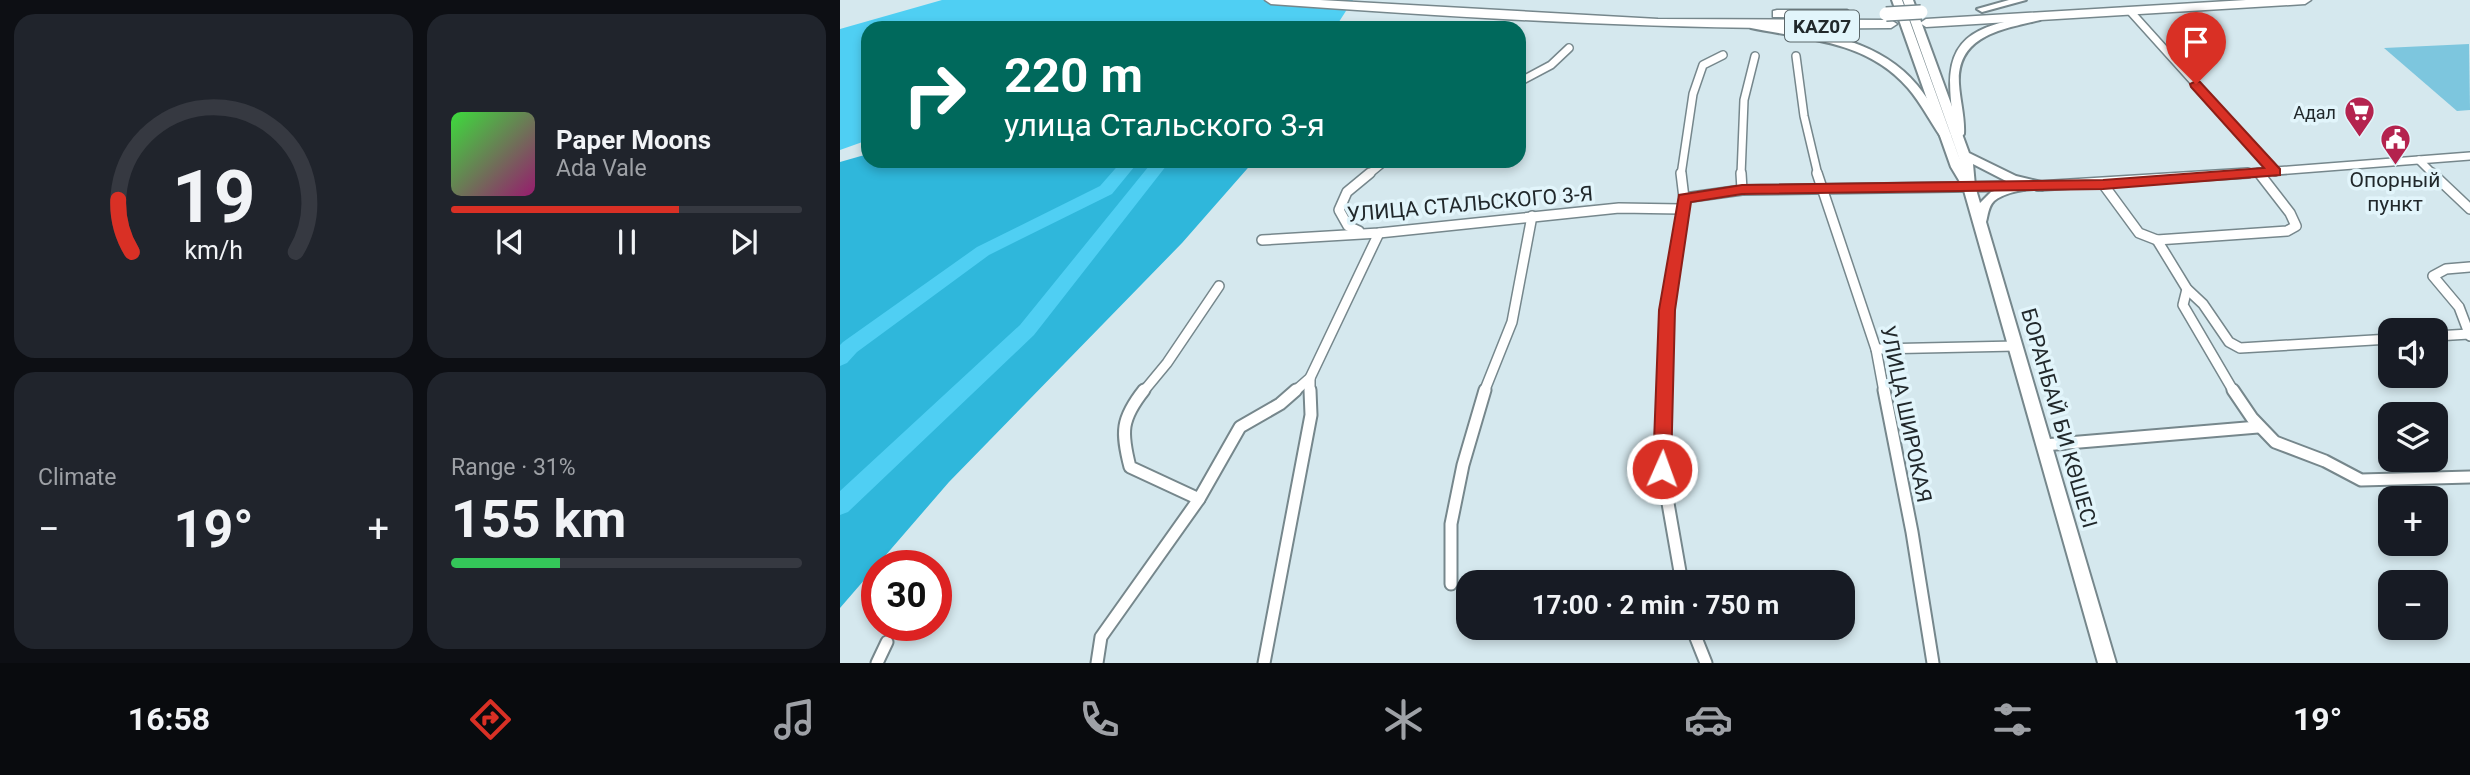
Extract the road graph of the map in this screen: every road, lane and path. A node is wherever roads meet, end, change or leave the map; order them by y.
1 (1270, 0) edge
2 (1400, 0) edge
3 (1897, 0) edge
4 (1908, 0) edge
5 (2021, 0) edge
6 (2305, 0) edge
7 (2128, 5) edge
8 (1982, 9) junction
9 (2062, 14) junction
10 (1609, 15) junction
11 (1924, 18) junction
12 (1888, 19) junction
13 (1754, 26) junction
14 (1569, 48) dead end
15 (1723, 55) dead end
16 (1755, 56) dead end
17 (1796, 56) dead end
18 (1526, 78) edge
19 (1958, 134) junction
20 (1945, 135) junction
21 (1965, 155) junction
22 (2470, 156) edge
23 (2419, 160) junction
24 (1376, 168) edge
25 (2275, 172) junction
26 (2259, 173) junction
27 (2103, 184) junction
28 (1969, 186) junction
29 (2042, 186) junction
30 (1821, 189) junction
31 (1742, 190) junction
32 (1684, 198) junction
33 (1681, 209) junction
34 (2470, 209) edge
35 (1532, 216) junction
36 (1980, 224) junction
37 (1363, 233) junction
38 (1379, 233) junction
39 (1262, 240) dead end
40 (2157, 240) junction
41 (2470, 267) edge
42 (1219, 286) dead end
43 (2187, 289) junction
44 (2470, 335) edge
45 (2448, 336) edge
46 (2378, 340) edge
47 (2016, 346) junction
48 (1876, 349) junction
49 (1310, 378) junction
50 (2258, 427) junction
51 (2044, 445) junction
52 (2470, 477) edge
53 (1199, 499) junction
54 (1680, 570) edge
55 (1451, 584) dead end
56 (1697, 640) edge
57 (887, 642) dead end
58 (877, 663) edge
59 (1097, 663) edge
60 (1264, 663) edge
61 (1706, 663) edge
62 (1933, 663) edge
63 (2107, 663) edge

1 - 10 highway, KAZ07
2 - 10 highway, KAZ07
3 - 20 main road, БОРАНБАЙ БИ КӨШЕСІ
4 - 19 main road, БОРАНБАЙ БИ КӨШЕСІ
5 - 8 main road
6 - 7 highway, KAZ07
7 - 8 highway, KAZ07
7 - 9 highway, KAZ07
7 - 25 street
8 - 11 highway, KAZ07
9 - 11 highway, KAZ07
9 - 19 main road
10 - 12 highway, KAZ07
10 - 13 highway, KAZ07
11 - 12 highway, KAZ07
12 - 13 highway, KAZ07
13 - 20 main road
14 - 18 street
15 - 32 street
16 - 31 street
17 - 30 street, УЛИЦА ШИРОКАЯ
19 - 21 main road, БОРАНБАЙ БИ КӨШЕСІ
20 - 28 main road, БОРАНБАЙ БИ КӨШЕСІ
21 - 28 main road, БОРАНБАЙ БИ КӨШЕСІ
21 - 29 main road
22 - 23 street
23 - 25 street
23 - 34 street
24 - 37 street
25 - 26 street
26 - 27 street
26 - 40 street
27 - 29 street
27 - 40 street
28 - 29 street
28 - 30 street
28 - 36 main road, БОРАНБАЙ БИ КӨШЕСІ
29 - 36 main road
30 - 31 street
30 - 48 street, УЛИЦА ШИРОКАЯ
31 - 32 street
32 - 33 street
33 - 35 street, УЛИЦА СТАЛЬСКОГО 3-Я
33 - 54 street
35 - 38 street, УЛИЦА СТАЛЬСКОГО 3-Я
35 - 55 street
36 - 47 main road, БОРАНБАЙ БИ КӨШЕСІ
37 - 38 street, УЛИЦА СТАЛЬСКОГО 3-Я
37 - 39 street, УЛИЦА СТАЛЬСКОГО 3-Я
38 - 49 street
40 - 43 street
41 - 44 street
42 - 53 street
43 - 46 street
43 - 50 street
44 - 45 street
47 - 48 street
47 - 51 main road, БОРАНБАЙ БИ КӨШЕСІ
48 - 62 street, УЛИЦА ШИРОКАЯ
49 - 53 street
49 - 60 street
50 - 51 street
50 - 52 street
51 - 63 main road, БОРАНБАЙ БИ КӨШЕСІ
53 - 59 street
56 - 61 street
57 - 58 street

